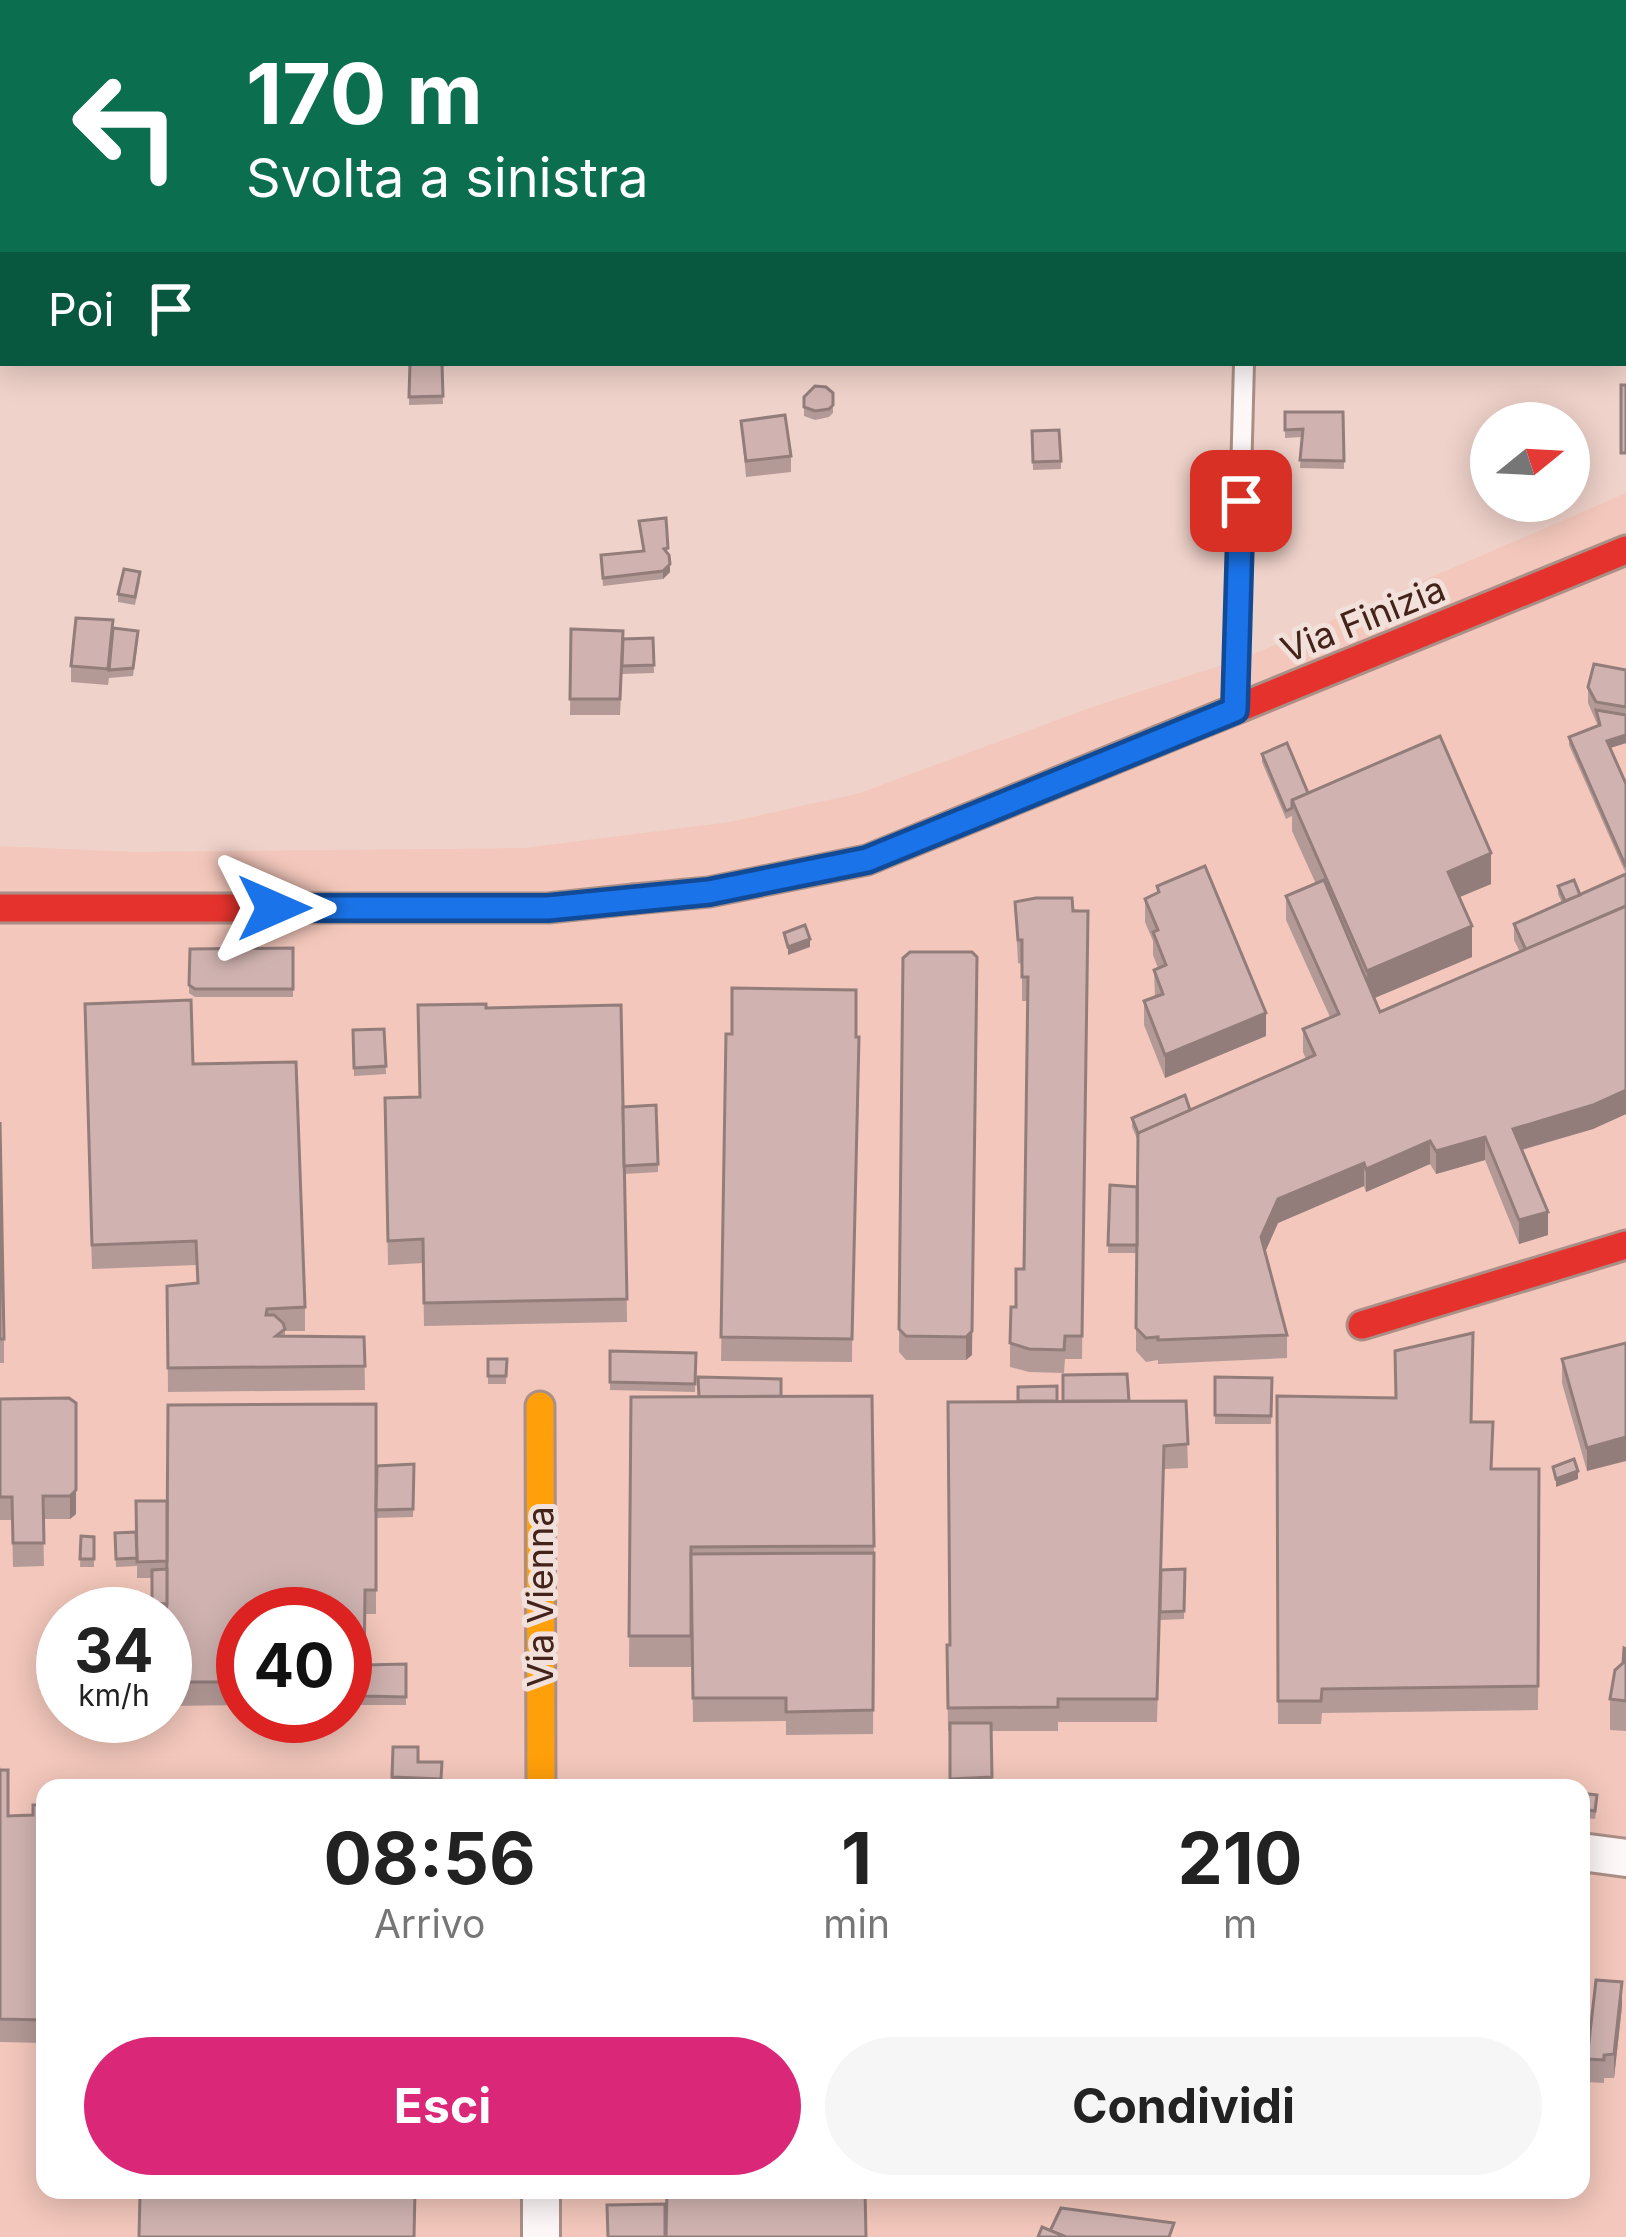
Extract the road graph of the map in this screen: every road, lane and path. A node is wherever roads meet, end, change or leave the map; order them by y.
1 (1244, 366) edge
2 (1626, 550) edge
3 (1235, 710) junction
4 (0, 908) edge
5 (1626, 1246) edge
6 (1362, 1325) dead end
7 (540, 1406) dead end
8 (541, 1779) edge
9 (1590, 1853) edge
10 (1626, 1858) edge
11 (542, 2199) edge
12 (542, 2237) edge

1 - 3 lane
2 - 3 street, Via Finizia
3 - 4 street, Via Finizia
5 - 6 street
7 - 8 street, Via Vienna
9 - 10 street
11 - 12 street

